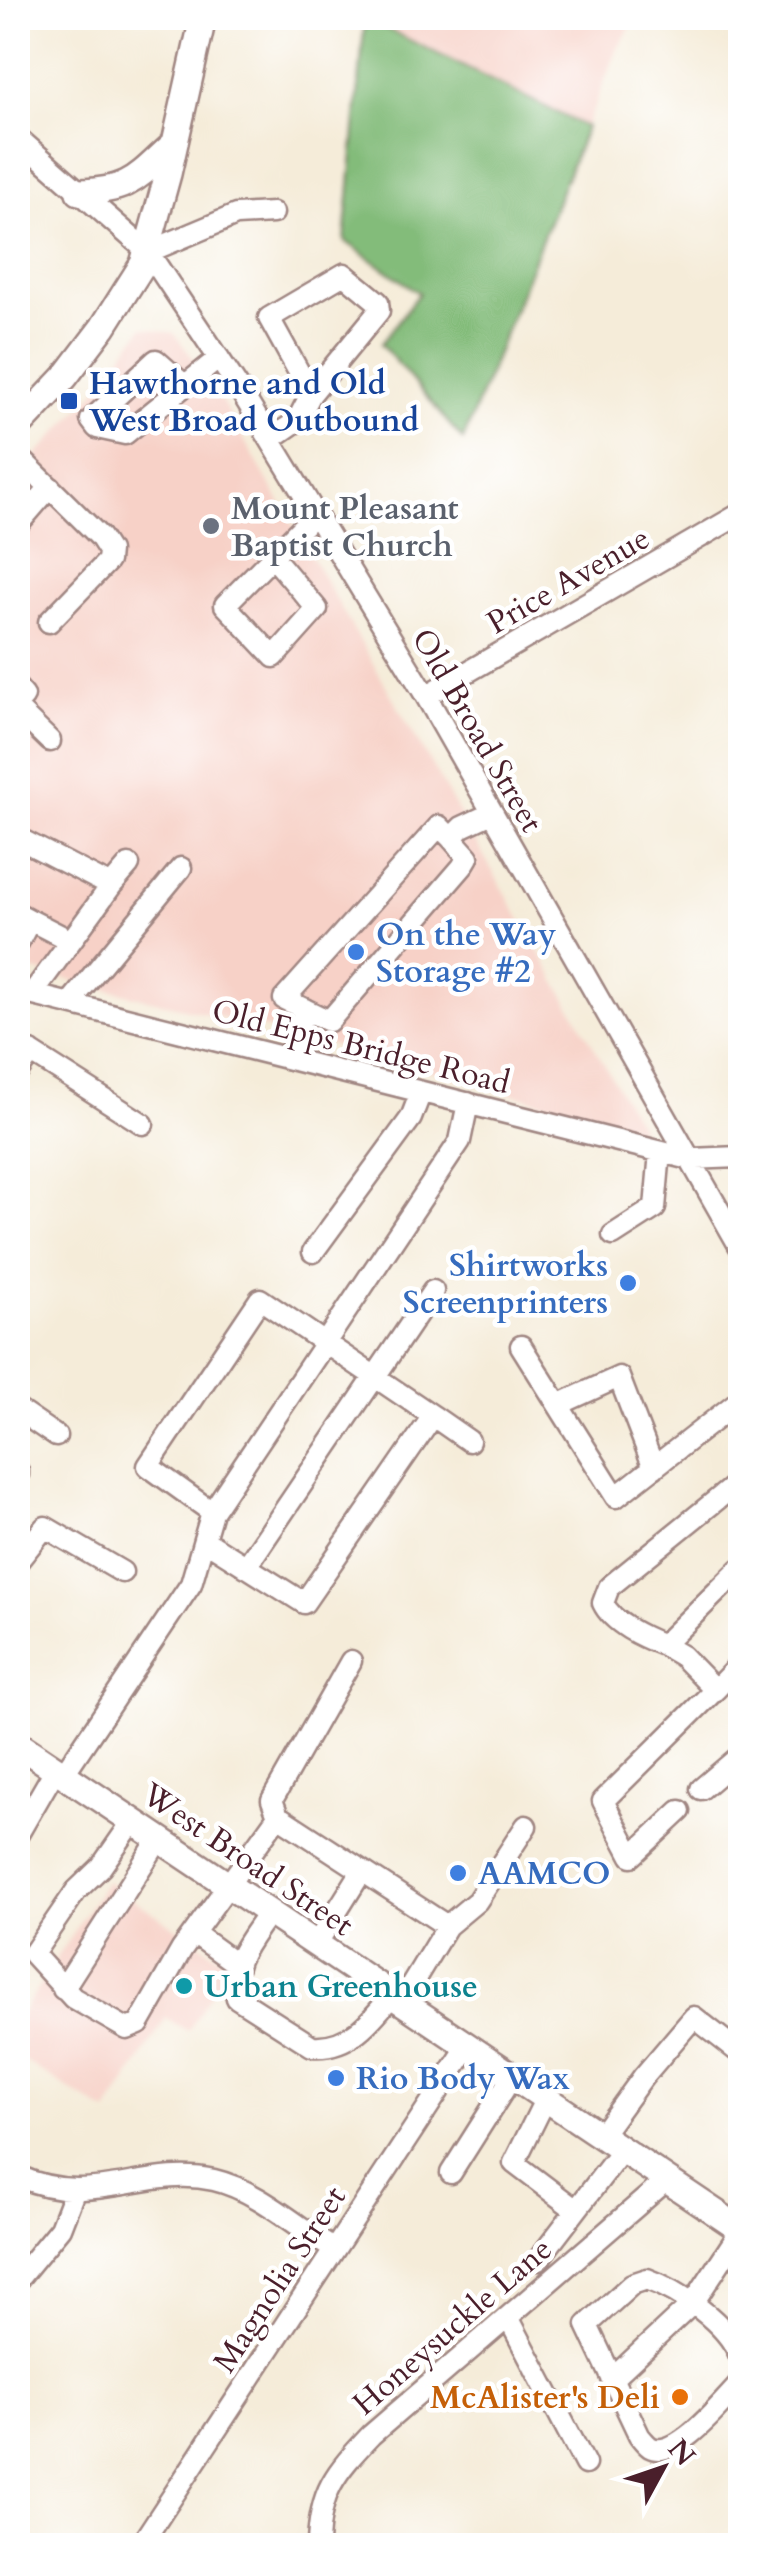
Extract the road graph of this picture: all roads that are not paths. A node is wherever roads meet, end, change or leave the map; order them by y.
1 (203, 18) edge
2 (18, 138) edge
3 (175, 143) junction
4 (79, 192) junction
5 (273, 213) dead end
6 (148, 252) junction
7 (219, 358) junction
8 (183, 384) dead end
9 (312, 394) junction
10 (18, 426) edge
11 (271, 439) junction
12 (18, 456) edge
13 (50, 487) junction
14 (740, 514) edge
15 (18, 524) edge
16 (306, 524) dead end
17 (272, 557) junction
18 (50, 622) dead end
19 (18, 689) edge
20 (426, 696) junction
21 (18, 706) edge
22 (50, 741) dead end
23 (492, 812) junction
24 (18, 838) edge
25 (450, 838) junction
26 (129, 864) dead end
27 (181, 868) dead end
28 (111, 886) junction
29 (24, 917) edge
30 (71, 941) junction
31 (18, 943) edge
32 (25, 993) edge
33 (69, 1004) junction
34 (305, 1010) junction
35 (24, 1048) edge
36 (288, 1058) junction
37 (18, 1072) edge
38 (421, 1092) junction
39 (468, 1104) junction
40 (144, 1124) dead end
41 (660, 1152) junction
42 (740, 1157) edge
43 (690, 1159) junction
44 (612, 1235) dead end
45 (740, 1247) edge
46 (313, 1252) dead end
47 (433, 1291) dead end
48 (326, 1342) junction
49 (521, 1346) dead end
50 (377, 1377) junction
51 (740, 1400) edge
52 (558, 1405) junction
53 (18, 1410) edge
54 (432, 1416) junction
55 (56, 1436) dead end
56 (469, 1441) dead end
57 (654, 1468) junction
58 (740, 1481) edge
59 (212, 1512) junction
60 (204, 1540) junction
61 (18, 1561) edge
62 (246, 1567) junction
63 (740, 1570) edge
64 (122, 1572) dead end
65 (663, 1646) junction
66 (352, 1661) dead end
67 (740, 1664) edge
68 (714, 1690) junction
69 (18, 1744) edge
70 (740, 1756) edge
71 (59, 1772) junction
72 (701, 1789) dead end
73 (680, 1812) dead end
74 (278, 1816) junction
75 (133, 1821) junction
76 (526, 1826) dead end
77 (18, 1834) edge
78 (159, 1838) junction
79 (362, 1871) junction
80 (230, 1885) junction
81 (269, 1912) junction
82 (447, 1926) junction
83 (195, 1934) junction
84 (317, 1943) junction
85 (235, 1963) junction
86 (62, 1988) junction
87 (397, 1997) junction
88 (468, 2046) junction
89 (740, 2053) edge
90 (513, 2075) junction
91 (546, 2098) junction
92 (612, 2142) junction
93 (451, 2173) dead end
94 (18, 2176) edge
95 (668, 2179) junction
96 (74, 2192) junction
97 (576, 2210) junction
98 (740, 2230) edge
99 (333, 2249) junction
100 (538, 2260) dead end
101 (18, 2279) edge
102 (693, 2303) junction
103 (508, 2317) junction
104 (740, 2356) edge
105 (612, 2378) junction
106 (740, 2384) edge
107 (584, 2464) dead end
108 (140, 2546) edge
109 (318, 2546) edge

1 - 3 main road
2 - 4 street, Old Broad Street
3 - 4 main road
3 - 6 main road
4 - 6 street, Old Broad Street
5 - 6 street
6 - 7 street, Old Broad Street
6 - 10 main road
7 - 8 street
7 - 11 street, Old Broad Street
9 - 9 street
9 - 11 street
11 - 20 street, Old Broad Street
12 - 13 street
13 - 15 street
13 - 18 street
14 - 20 street, Price Avenue
16 - 17 street
17 - 17 street
19 - 21 street
20 - 23 street, Old Broad Street
21 - 22 street
23 - 25 street
23 - 43 street, Old Broad Street
24 - 28 street
25 - 34 street
25 - 34 street
26 - 28 street
27 - 33 street
28 - 30 street
29 - 30 street
29 - 31 street
30 - 32 street
32 - 33 street, Old Epps Bridge Road
33 - 36 street, Old Epps Bridge Road
34 - 36 street
35 - 37 street
35 - 40 street
36 - 38 street, Old Epps Bridge Road
38 - 39 street, Old Epps Bridge Road
38 - 46 street
39 - 41 street, Old Epps Bridge Road
39 - 48 street
41 - 43 street, Old Epps Bridge Road
41 - 44 street
42 - 43 street, Old Epps Bridge Road
43 - 45 street, Old Broad Street
47 - 50 street
48 - 50 street
48 - 59 street
48 - 59 street
49 - 52 street
50 - 54 street
50 - 62 street
51 - 57 street
52 - 57 street
52 - 57 street
53 - 55 street
54 - 56 street
54 - 62 street
58 - 65 street
59 - 60 street
60 - 62 street
60 - 71 street
61 - 64 street
63 - 65 street
65 - 68 street
66 - 74 street
67 - 68 street
68 - 73 street
69 - 71 main road, West Broad Street
70 - 72 street
71 - 75 main road, West Broad Street
71 - 77 street
74 - 79 street
74 - 80 street
75 - 78 main road, West Broad Street
75 - 86 street
76 - 82 street
78 - 80 main road, West Broad Street
78 - 86 street
79 - 82 street
79 - 84 street
80 - 81 main road, West Broad Street
80 - 83 street
81 - 84 main road, West Broad Street
81 - 85 street
82 - 87 street
83 - 85 street
83 - 86 street
84 - 87 main road, West Broad Street
85 - 87 street
87 - 88 main road, West Broad Street
88 - 90 main road, West Broad Street
88 - 99 street, Magnolia Street
89 - 92 street
90 - 91 main road, West Broad Street
90 - 93 street
91 - 92 main road, West Broad Street
91 - 97 street
92 - 95 main road, West Broad Street
92 - 97 street
94 - 96 street
95 - 98 main road, West Broad Street
95 - 103 street, Honeysuckle Lane
96 - 99 street
96 - 101 street
97 - 100 street
98 - 102 street
99 - 108 street, Magnolia Street
102 - 104 street
102 - 105 street
102 - 105 street
103 - 107 street
103 - 109 street, Honeysuckle Lane
105 - 106 street

